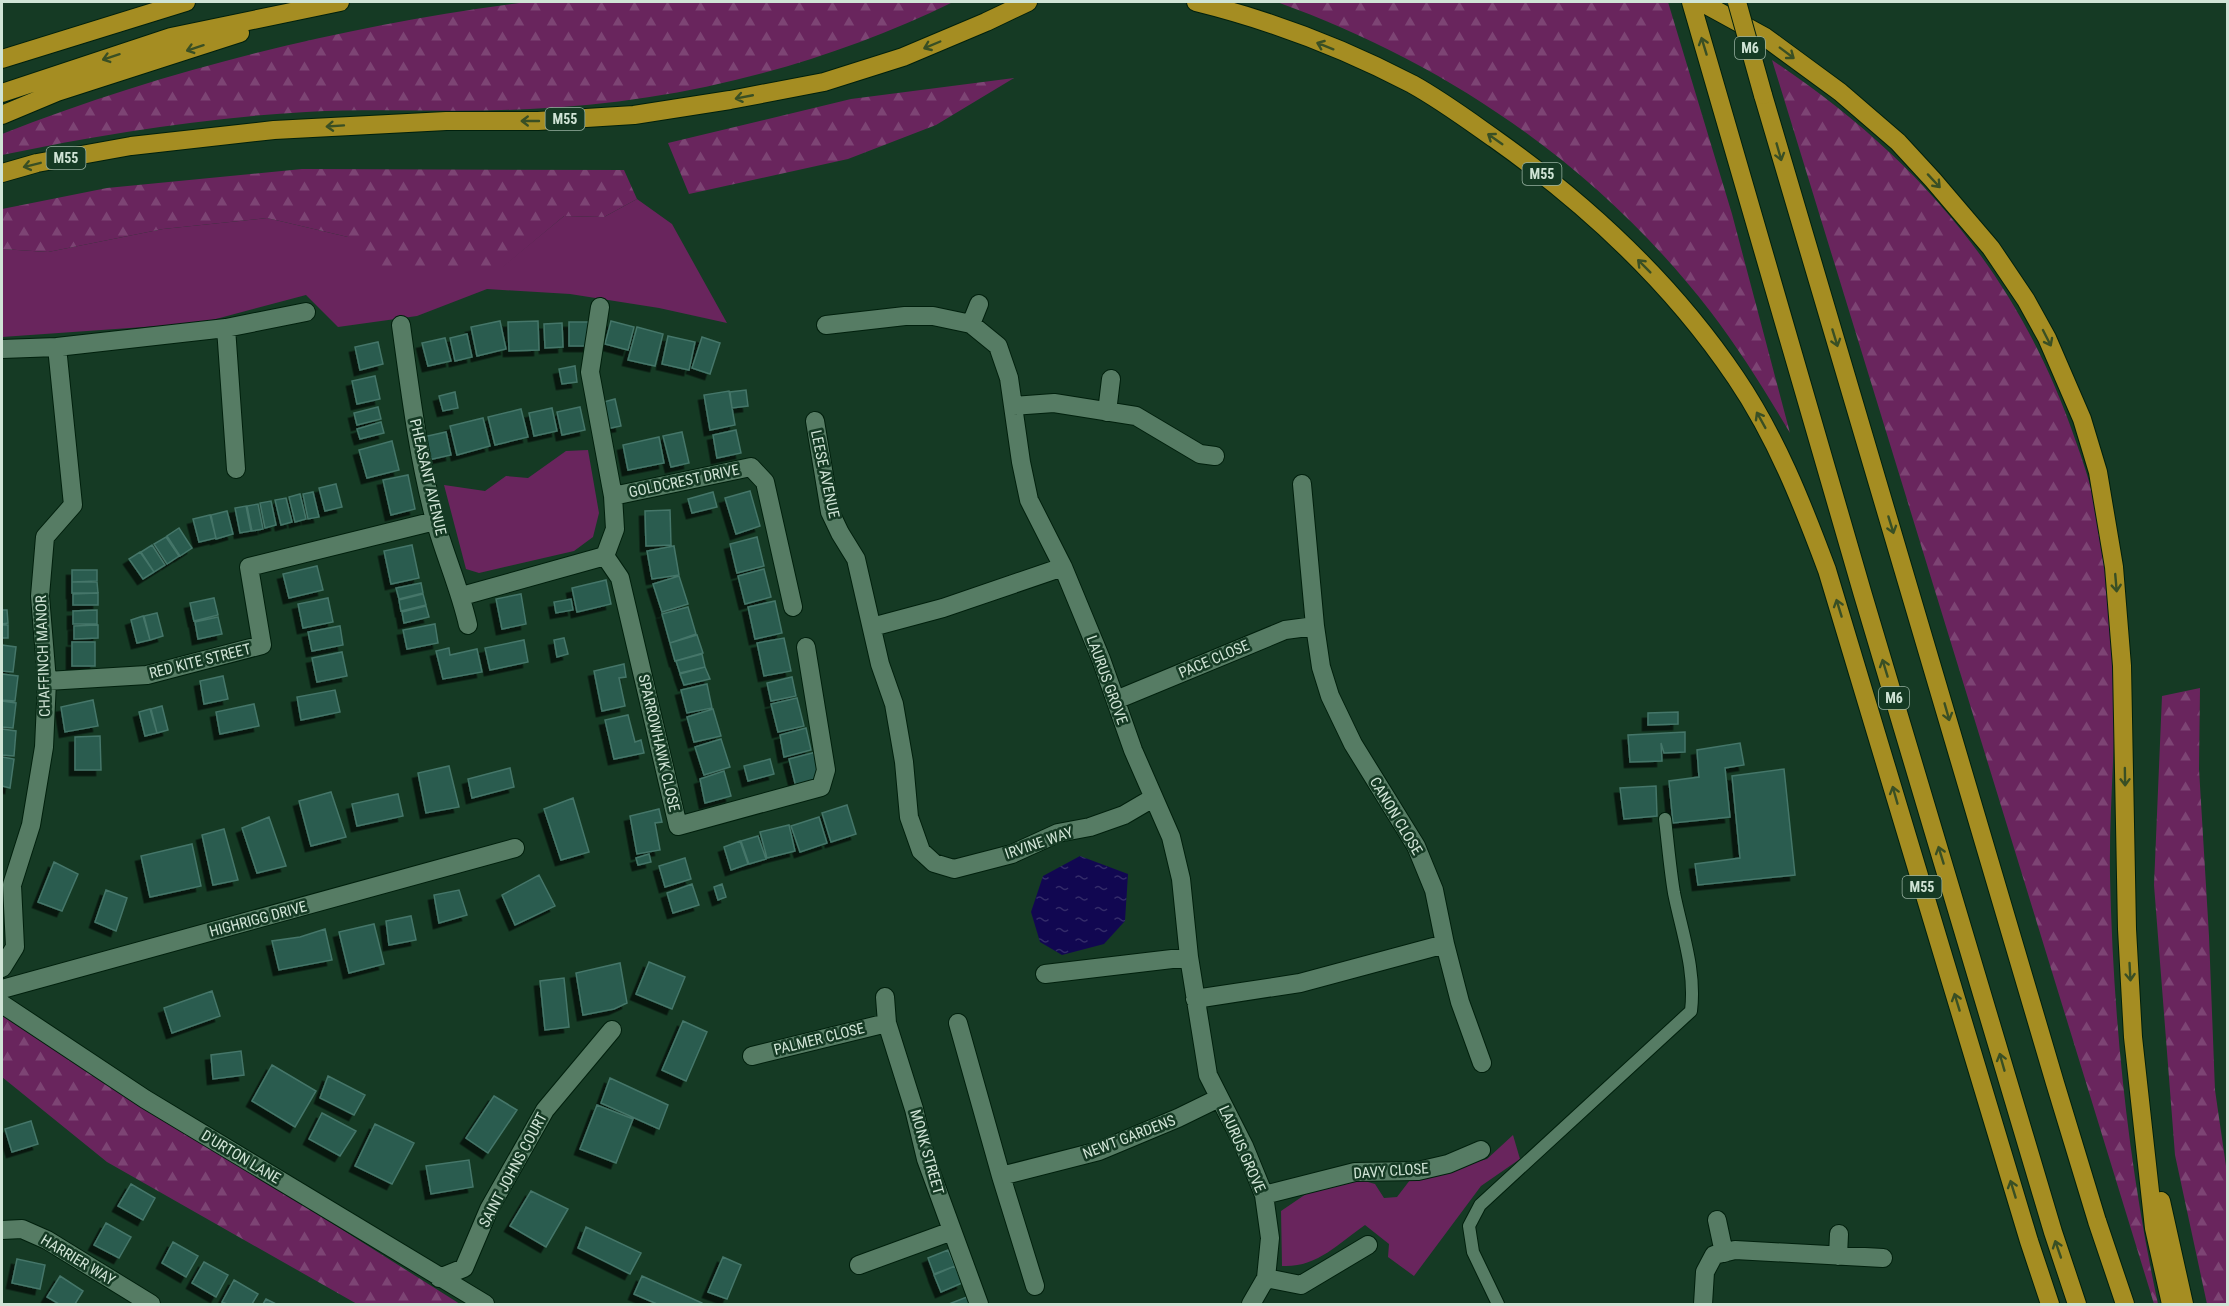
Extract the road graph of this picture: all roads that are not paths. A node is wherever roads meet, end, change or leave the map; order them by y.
1 (186, 2) edge
2 (335, 2) edge
3 (1028, 2) edge
4 (1196, 2) edge
5 (1691, 2) edge
6 (1701, 2) edge
7 (1737, 2) edge
8 (2, 59) edge
9 (2, 93) edge
10 (2, 115) edge
11 (2, 173) edge
12 (980, 304) dead end
13 (600, 307) dead end
14 (306, 312) dead end
15 (971, 324) junction
16 (401, 325) dead end
17 (826, 325) dead end
18 (226, 328) junction
19 (57, 347) junction
20 (2, 349) edge
21 (1111, 379) dead end
22 (1013, 406) junction
23 (1107, 412) junction
24 (815, 422) dead end
25 (1215, 456) dead end
26 (236, 469) dead end
27 (1302, 484) dead end
28 (613, 496) junction
29 (435, 520) junction
30 (605, 556) junction
31 (1064, 567) junction
32 (462, 596) junction
33 (793, 607) dead end
34 (468, 625) dead end
35 (1314, 626) junction
36 (872, 627) junction
37 (806, 647) dead end
38 (47, 681) junction
39 (1116, 700) junction
40 (906, 785) joint
41 (1153, 798) junction
42 (1665, 819) dead end
43 (514, 848) dead end
44 (1445, 944) junction
45 (1189, 957) junction
46 (2, 968) edge
47 (1045, 974) dead end
48 (2, 989) edge
49 (885, 997) dead end
50 (1195, 999) junction
51 (2, 1004) edge
52 (887, 1023) junction
53 (958, 1023) dead end
54 (612, 1030) dead end
55 (752, 1056) dead end
56 (1482, 1063) dead end
57 (1219, 1098) junction
58 (2141, 1111) junction
59 (1481, 1150) dead end
60 (1001, 1176) junction
61 (1264, 1195) junction
62 (1717, 1220) dead end
63 (2, 1230) edge
64 (952, 1231) junction
65 (1839, 1234) dead end
66 (1368, 1245) dead end
67 (1724, 1252) junction
68 (1838, 1256) junction
69 (1883, 1258) dead end
70 (859, 1265) dead end
71 (440, 1278) junction
72 (1266, 1278) junction
73 (1035, 1286) dead end
74 (151, 1305) edge
75 (485, 1305) edge
76 (979, 1305) edge
77 (1251, 1305) edge
78 (1498, 1305) edge
79 (1703, 1305) edge
80 (2050, 1305) edge
81 (2077, 1305) edge
82 (2125, 1305) edge
83 (2171, 1305) edge
84 (2184, 1305) edge

1 - 8 highway
2 -> 9 highway
2 -> 10 highway
3 -> 11 highway, M55
80 -> 4 highway, M55
81 -> 5 highway, M6
6 -> 58 highway
7 -> 82 highway, M6, bridge
12 - 15 street
13 - 28 street, GOLDCREST DRIVE
14 - 18 street
15 - 17 street, LAURUS GROVE
15 - 22 street, LAURUS GROVE
16 - 29 street, PHEASANT AVENUE
18 - 19 street
18 - 26 street
19 - 20 street
19 - 38 street, CHAFFINCH MANOR
21 - 23 street
22 - 23 street
22 - 31 street, LAURUS GROVE
23 - 25 street
24 - 36 street, LEESE AVENUE
27 - 35 street
28 - 30 street, GOLDCREST DRIVE
28 - 33 street, GOLDCREST DRIVE
29 - 32 street, PHEASANT AVENUE
29 - 38 street, RED KITE STREET
30 - 32 street
30 - 37 street, SPARROWHAWK CLOSE
31 - 36 street
31 - 39 street, LAURUS GROVE
32 - 34 street, PHEASANT AVENUE
35 - 39 street, PACE CLOSE
35 - 44 street, CANON CLOSE
36 - 40 street, LEESE AVENUE
38 - 46 street, CHAFFINCH MANOR
39 - 41 street, LAURUS GROVE
40 - 41 street, IRVINE WAY
41 - 45 street, LAURUS GROVE
42 - 78 lane
43 - 48 street, HIGHRIGG DRIVE
44 - 50 street
44 - 56 street, CANON CLOSE
45 - 47 street
45 - 50 street, LAURUS GROVE
49 - 52 street, MONK STREET
50 - 57 street, LAURUS GROVE
51 - 71 street, D'URTON LANE
52 - 55 street, PALMER CLOSE
52 - 64 street, MONK STREET
53 - 60 street
54 - 71 street, SAINT JOHNS COURT
57 - 60 street, NEWT GARDENS
57 - 61 street, LAURUS GROVE
58 - 83 highway
58 - 84 highway
59 - 61 street, DAVY CLOSE
60 - 73 street
61 - 72 street, LAURUS GROVE
62 - 67 street
63 - 74 street, HARRIER WAY
64 - 70 street
64 - 76 street, MONK STREET
65 - 68 street
66 - 72 street
67 - 68 street
67 - 79 street
68 - 69 street
71 - 75 street, D'URTON LANE
72 - 77 street, LAURUS GROVE

